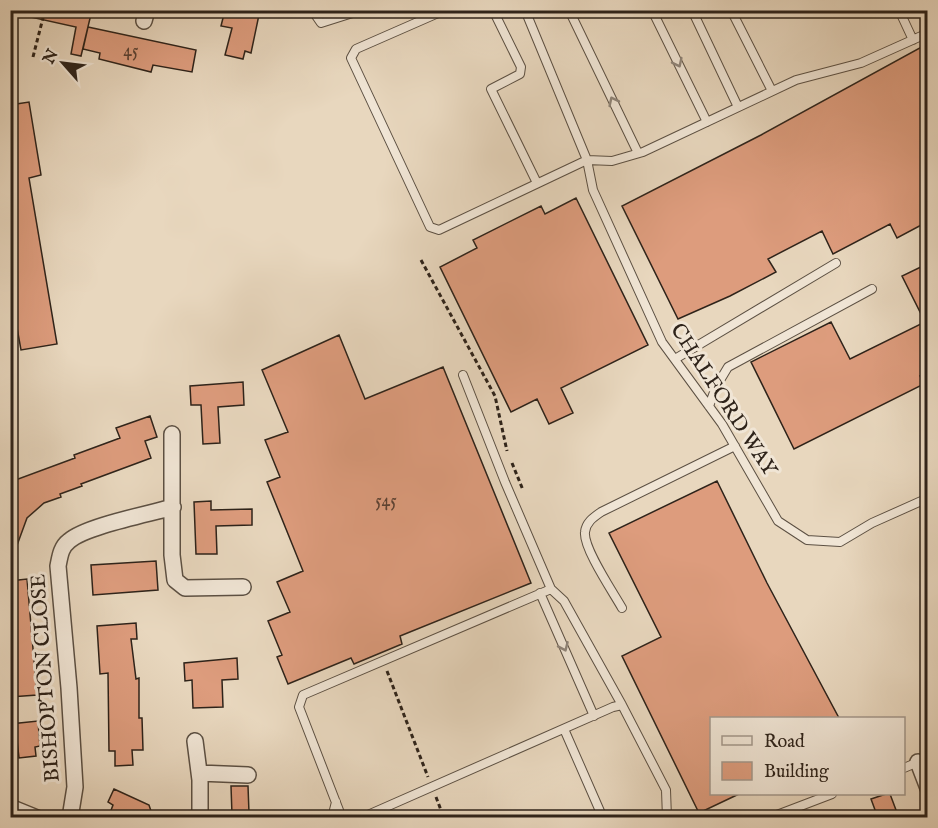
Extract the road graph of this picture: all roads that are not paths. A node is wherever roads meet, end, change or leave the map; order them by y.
1 (312, 10) edge
2 (362, 10) edge
3 (445, 10) edge
4 (493, 10) edge
5 (525, 10) edge
6 (569, 10) edge
7 (652, 10) edge
8 (692, 10) edge
9 (731, 10) edge
10 (898, 10) edge
11 (927, 33) edge
12 (913, 40) junction
13 (772, 90) junction
14 (738, 107) junction
15 (706, 122) junction
16 (638, 153) junction
17 (587, 160) junction
18 (537, 183) junction
19 (836, 263) dead end
20 (872, 289) dead end
21 (675, 359) junction
22 (463, 375) dead end
23 (709, 406) junction
24 (172, 434) dead end
25 (735, 446) junction
26 (925, 499) edge
27 (173, 507) junction
28 (927, 509) edge
29 (243, 587) dead end
30 (551, 589) junction
31 (540, 593) junction
32 (621, 608) dead end
33 (622, 705) junction
34 (594, 716) junction
35 (564, 729) junction
36 (195, 741) dead end
37 (911, 765) edge
38 (199, 773) junction
39 (248, 775) dead end
40 (927, 788) edge
41 (829, 795) edge
42 (336, 802) junction
43 (10, 807) edge
44 (789, 809) junction
45 (37, 818) edge
46 (70, 818) edge
47 (200, 818) edge
48 (332, 818) edge
49 (342, 818) edge
50 (360, 818) edge
51 (603, 818) edge
52 (667, 818) edge
53 (769, 818) edge
54 (796, 818) edge

1 - 2 lane
3 - 18 lane
4 - 18 lane
5 - 17 lane, CHALFORD WAY
16 -> 6 lane
7 -> 15 lane
8 - 14 lane
9 - 13 lane
10 - 12 lane
11 - 12 lane
12 - 13 lane
13 - 14 lane
14 - 15 lane
15 - 16 lane
16 - 17 lane
17 - 18 lane
17 - 21 lane, CHALFORD WAY
19 - 21 lane
20 - 23 lane
21 - 23 lane, CHALFORD WAY
22 - 30 lane
23 - 25 lane, CHALFORD WAY
24 - 27 street
25 - 26 lane, CHALFORD WAY
25 - 32 lane
26 - 28 lane
27 - 29 street
27 - 46 street, BISHOPTON CLOSE
30 - 31 lane
30 - 33 lane
31 -> 34 lane
31 - 42 lane
33 - 34 lane
33 - 52 lane
34 - 35 lane
35 - 50 lane
35 - 51 lane
36 - 38 street
37 - 40 street
38 - 39 street
38 - 47 street
41 - 44 lane
42 - 48 lane
42 - 49 lane
43 - 45 street
44 - 53 lane
44 - 54 lane

